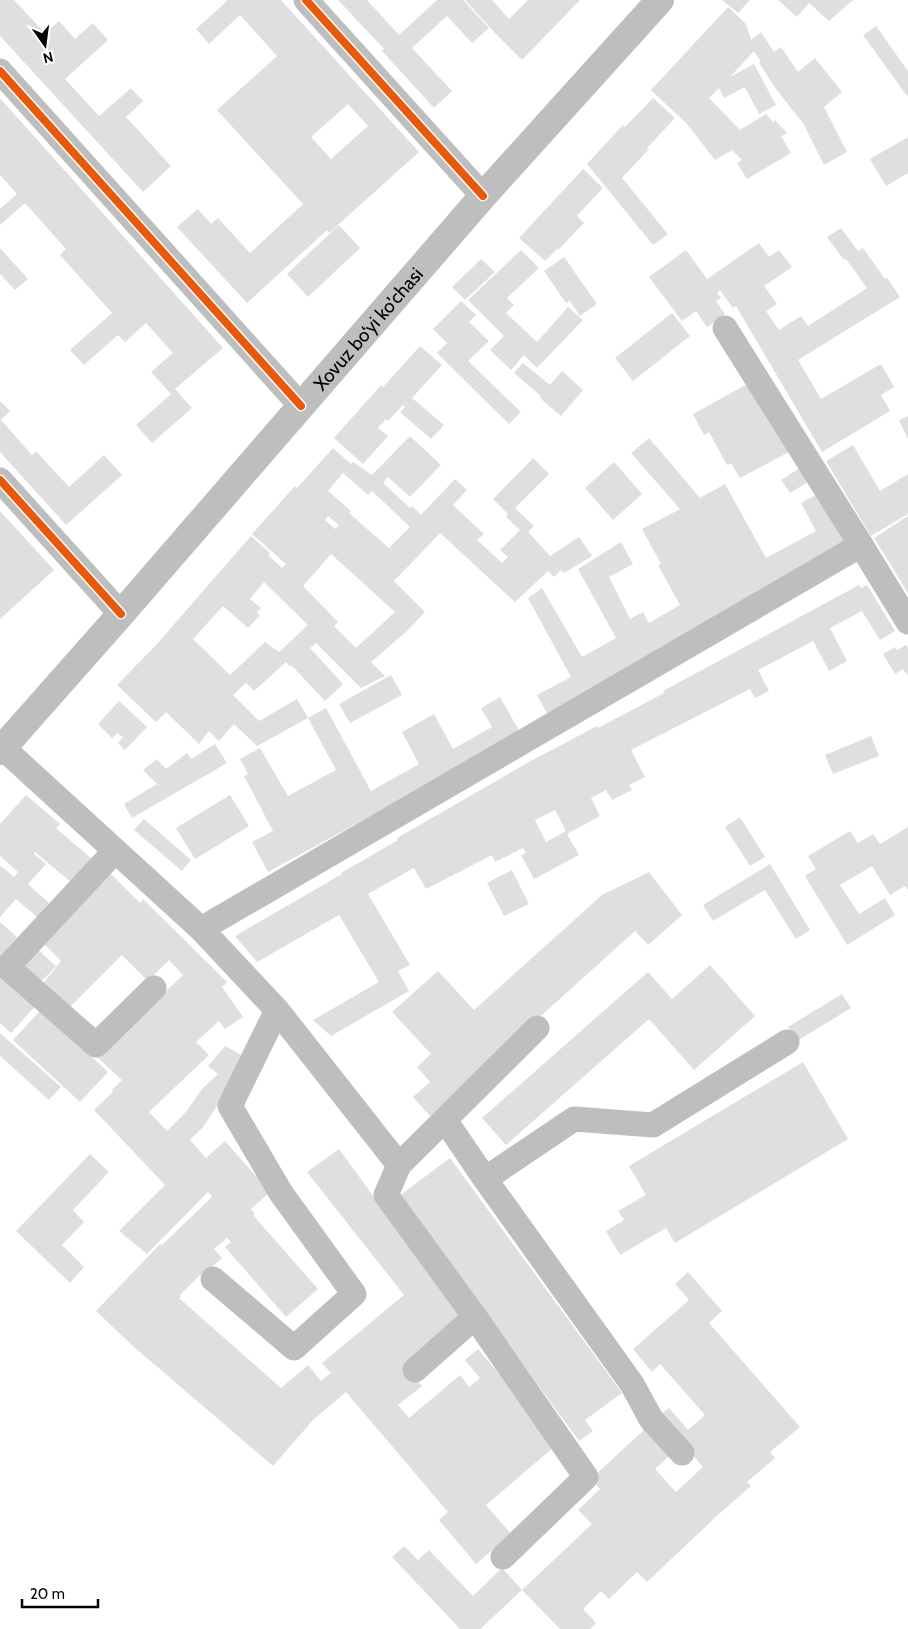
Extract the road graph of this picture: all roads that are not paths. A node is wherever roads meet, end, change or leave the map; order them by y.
1 (306, 0) edge
2 (659, 0) edge
3 (0, 71) edge
4 (483, 196) junction
5 (725, 328) dead end
6 (301, 406) junction
7 (0, 480) edge
8 (861, 546) junction
9 (121, 614) junction
10 (908, 622) edge
11 (1, 750) edge
12 (115, 850) junction
13 (201, 929) junction
14 (154, 988) dead end
15 (277, 1010) junction
16 (537, 1028) dead end
17 (787, 1042) dead end
18 (444, 1120) junction
19 (399, 1165) junction
20 (485, 1179) junction
21 (213, 1279) dead end
22 (475, 1317) junction
23 (415, 1370) dead end
24 (682, 1453) dead end
25 (503, 1557) dead end

1 - 4 street
2 - 4 main road, Xovuz bo‘yi ko'chasi
3 - 6 street
4 - 6 main road, Xovuz bo‘yi ko'chasi
5 - 8 street
6 - 9 main road, Xovuz bo‘yi ko'chasi
7 - 9 street
8 - 10 street
8 - 13 street
9 - 11 main road, Xovuz bo‘yi ko'chasi
11 - 12 street
12 - 13 street
12 - 14 street
13 - 15 street
15 - 19 street
15 - 21 street
16 - 18 street
17 - 20 street
18 - 19 street
18 - 20 street
19 - 22 street
20 - 24 street
22 - 23 street
22 - 25 street

